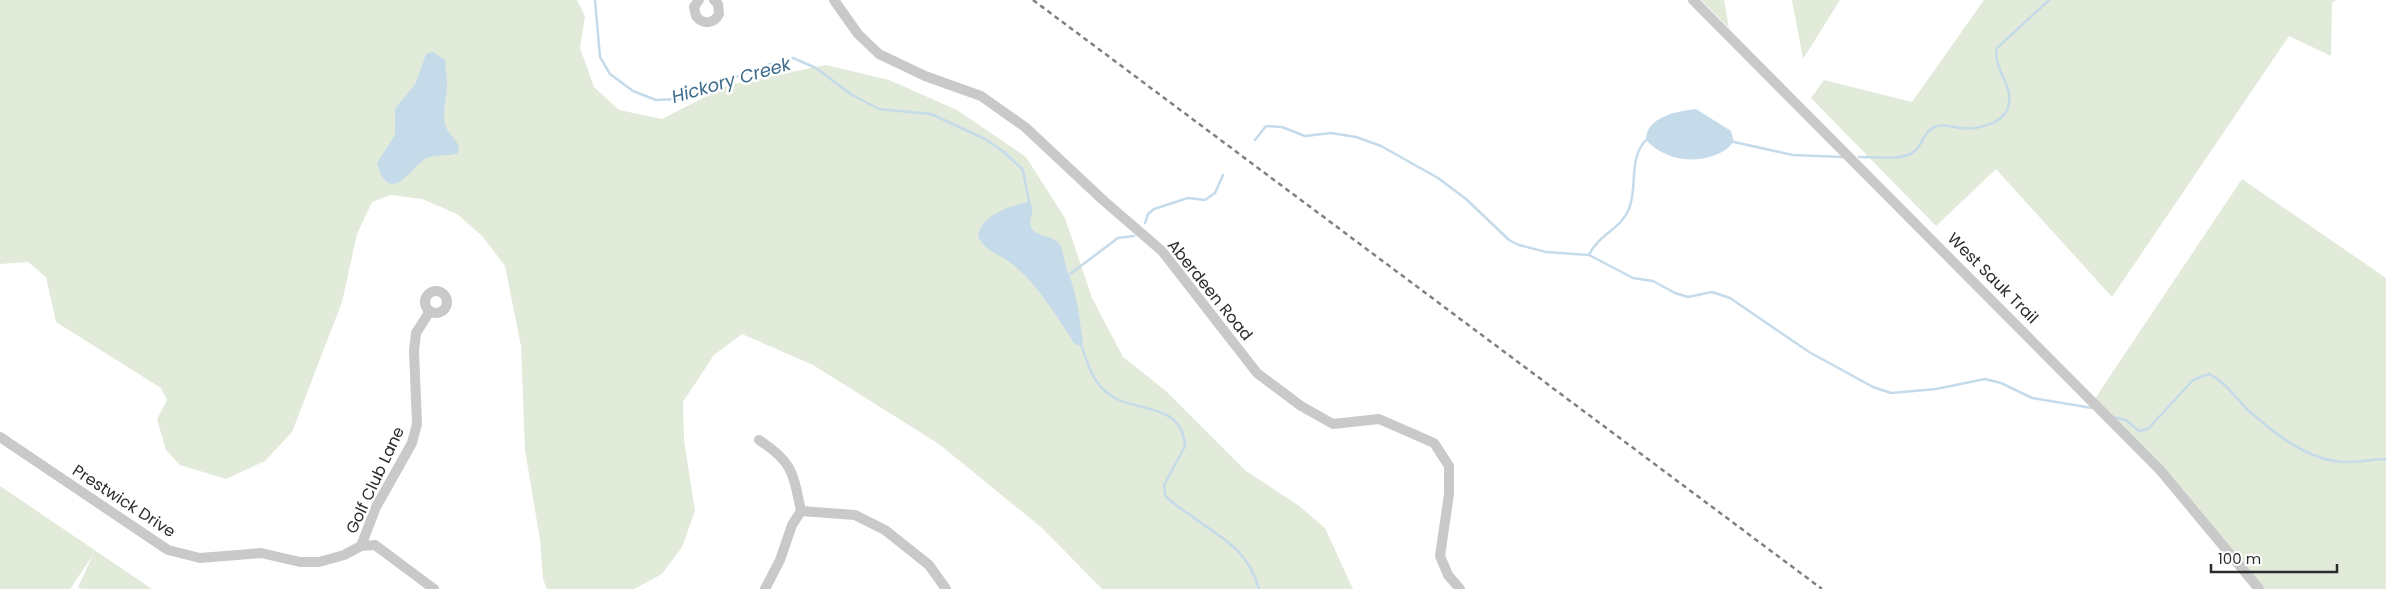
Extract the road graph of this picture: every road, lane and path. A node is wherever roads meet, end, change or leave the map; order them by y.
1 (699, 0) edge
2 (714, 0) edge
3 (834, 0) edge
4 (1694, 0) edge
5 (430, 311) dead end
6 (0, 437) edge
7 (759, 440) dead end
8 (801, 511) junction
9 (362, 546) junction
10 (434, 589) edge
11 (765, 589) edge
12 (946, 589) edge
13 (1460, 589) edge
14 (2259, 589) edge

1 - 2 street
3 - 13 street, Aberdeen Road
4 - 14 street, West Sauk Trail
5 - 9 street, Golf Club Lane
6 - 9 street, Prestwick Drive
7 - 8 street
8 - 11 street
8 - 12 street
9 - 10 street

